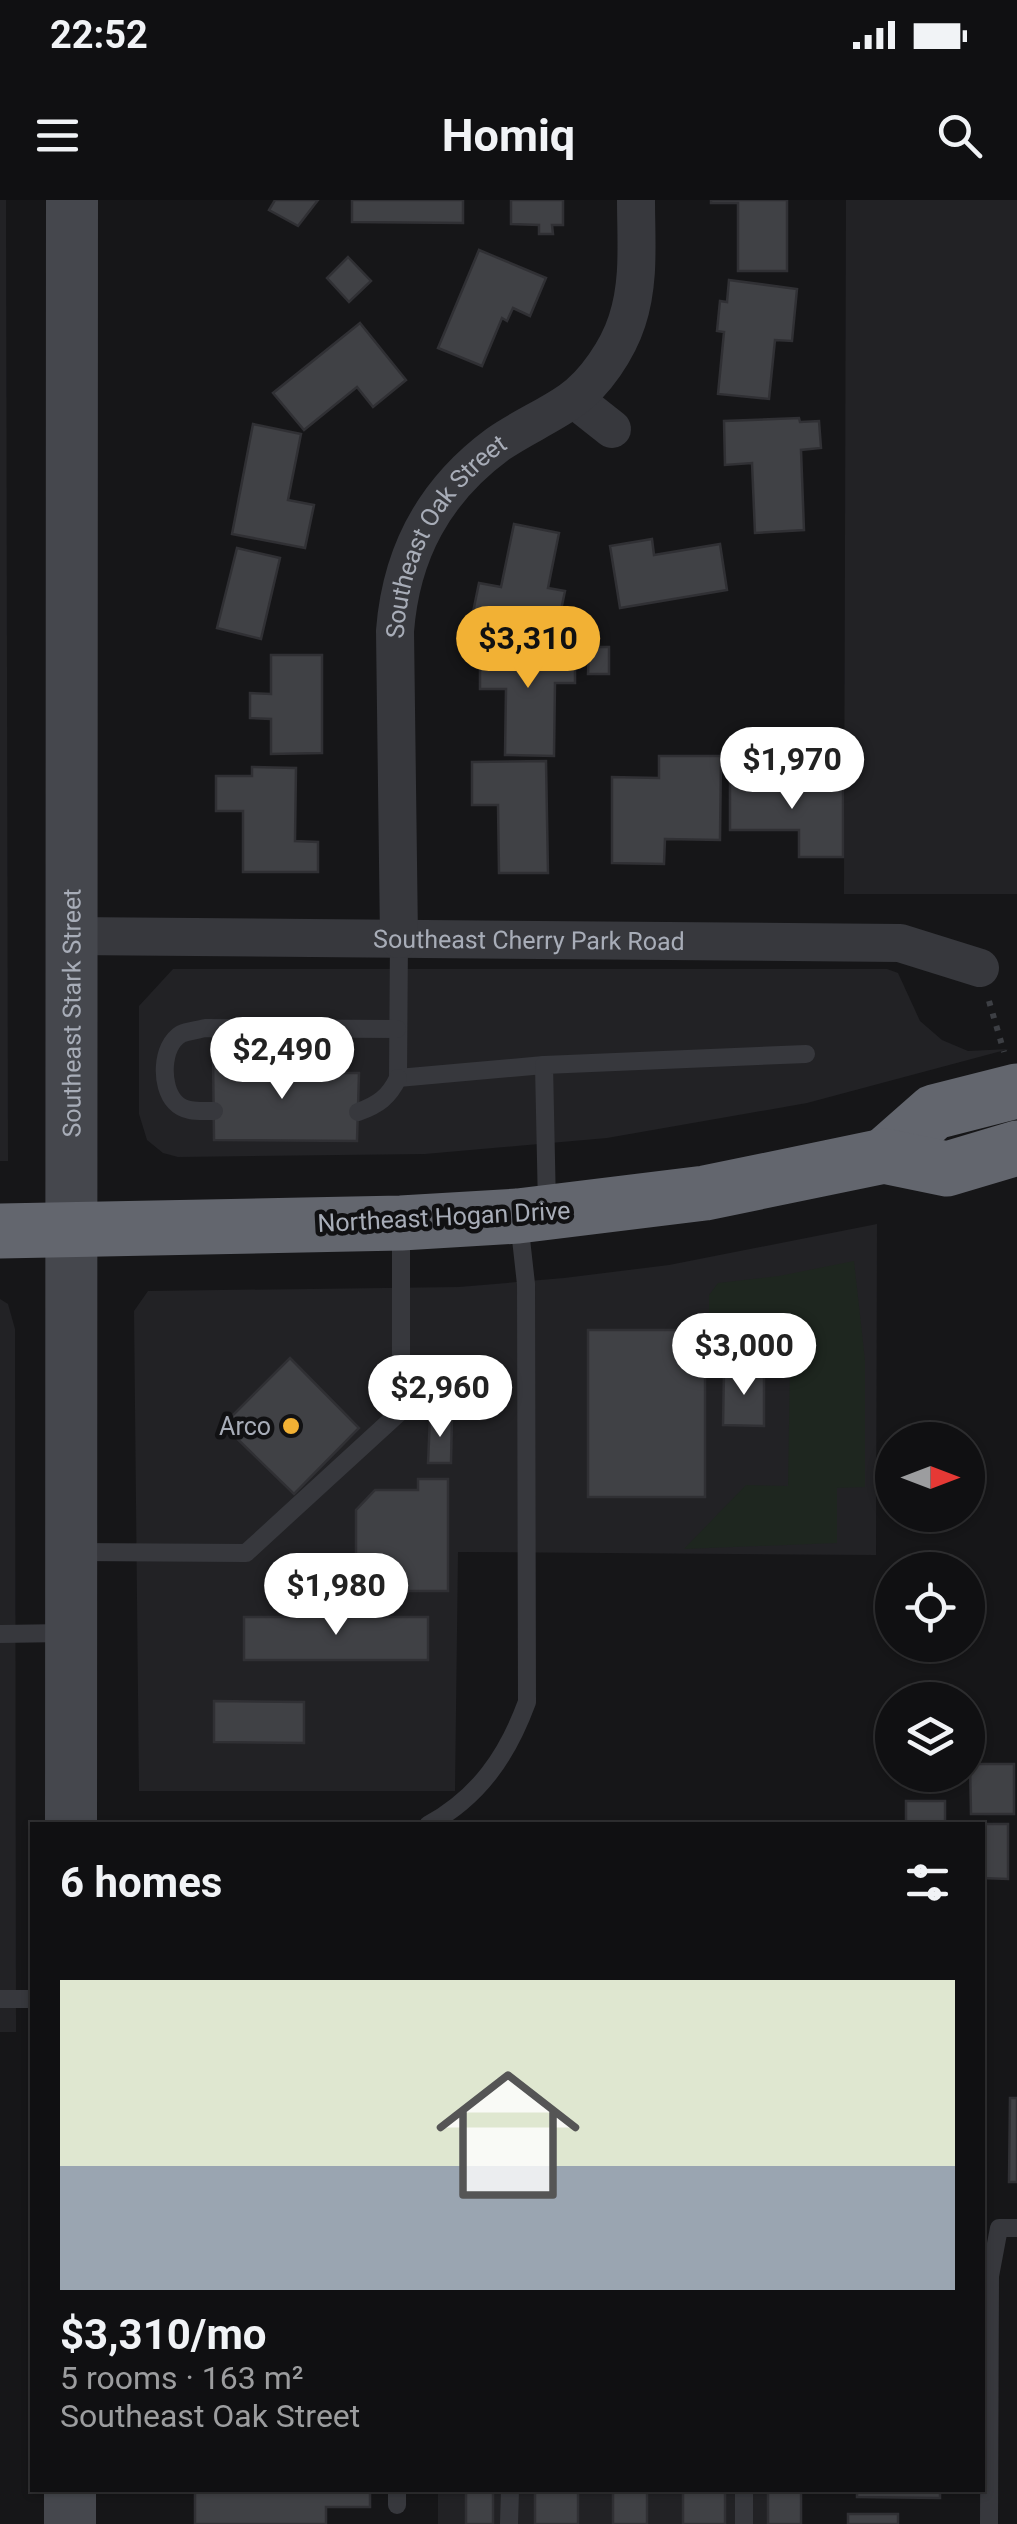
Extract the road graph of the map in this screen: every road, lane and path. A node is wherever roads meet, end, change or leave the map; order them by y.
1 (72, 200) edge
2 (636, 200) edge
3 (574, 399) junction
4 (612, 429) dead end
5 (72, 936) junction
6 (399, 939) junction
7 (980, 968) joint
8 (396, 1029) junction
9 (806, 1054) dead end
10 (544, 1065) junction
11 (398, 1078) junction
12 (1016, 1091) edge
13 (214, 1111) dead end
14 (358, 1112) dead end
15 (1017, 1148) edge
16 (884, 1156) junction
17 (533, 1214) junction
18 (401, 1224) junction
19 (71, 1228) junction
20 (0, 1231) edge
21 (70, 1552) junction
22 (70, 1633) junction
23 (0, 1634) edge
24 (71, 1822) edge
25 (433, 1822) edge
26 (0, 1998) edge
27 (30, 1998) edge
28 (1008, 2228) edge
29 (70, 2492) edge
30 (510, 2492) edge
31 (744, 2492) edge
32 (70, 2524) edge
33 (509, 2524) edge
34 (744, 2524) edge
35 (988, 2524) edge

1 - 5 main road, Southeast Stark Street
2 - 3 street, Southeast Oak Street
3 - 4 street
3 - 6 street, Southeast Oak Street
5 - 6 street, Southeast Cherry Park Road
5 - 19 main road, Southeast Stark Street
6 - 7 street, Southeast Cherry Park Road
6 - 8 lane
7 - 12 path
8 - 11 lane
8 - 13 lane
9 - 10 lane
10 - 11 lane
10 - 17 lane
11 - 14 lane
12 - 16 highway
15 - 16 highway, Northeast Hogan Drive
16 - 17 highway, Northeast Hogan Drive
17 - 18 highway, Northeast Hogan Drive
17 - 25 lane
18 - 19 highway, Northeast Hogan Drive
18 - 21 lane
19 - 20 highway, Northeast Hogan Drive
19 - 21 main road, Southeast Stark Street
21 - 22 main road, Southeast Stark Street
22 - 23 lane
22 - 24 main road, Southeast Stark Street
26 - 27 lane
28 - 35 lane
29 - 32 main road
30 - 33 lane
31 - 34 lane

